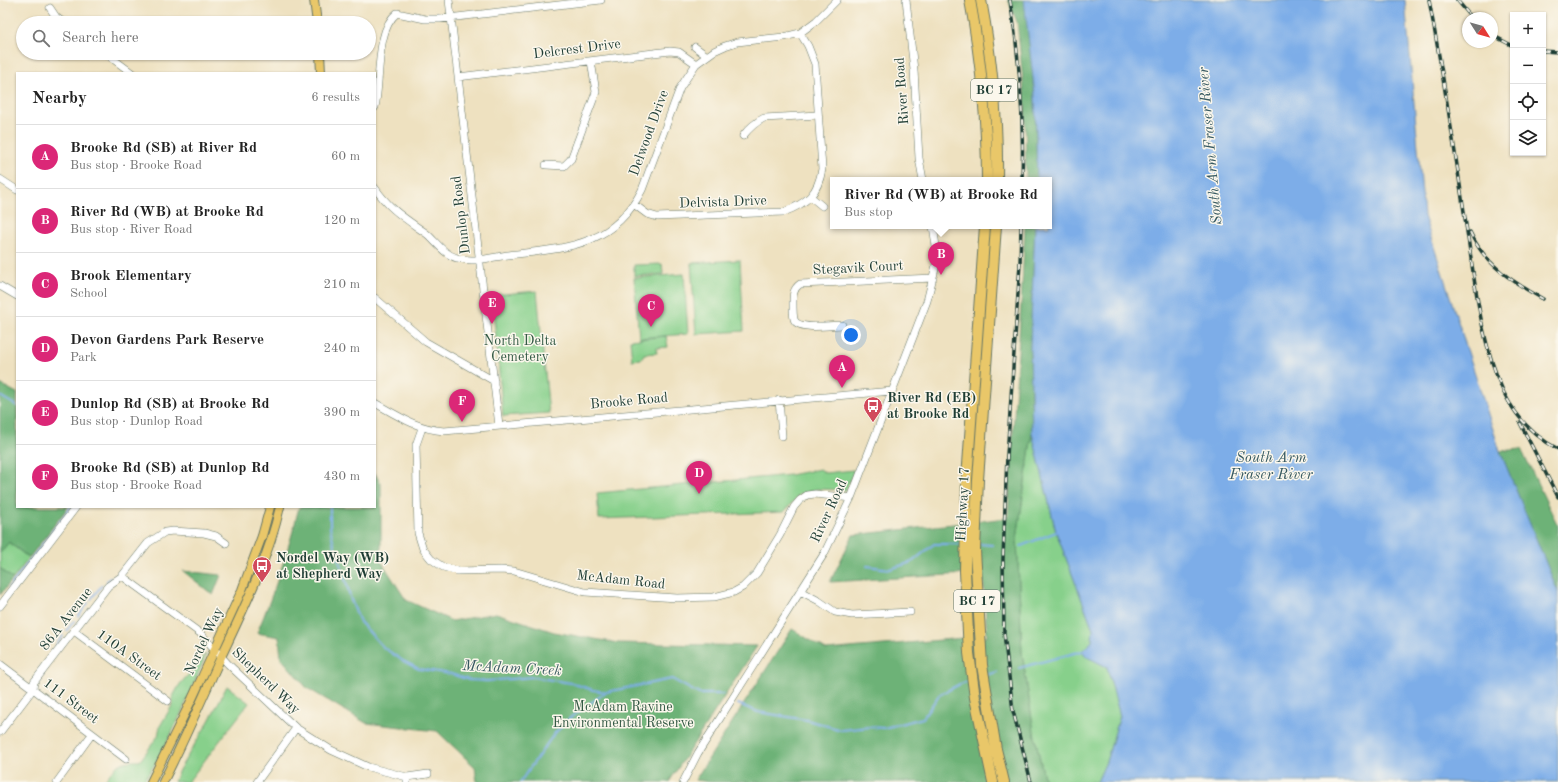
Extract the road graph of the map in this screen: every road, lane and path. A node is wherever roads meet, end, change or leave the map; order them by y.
1 (314, 0) edge
2 (449, 0) edge
3 (601, 0) edge
4 (837, 0) edge
5 (906, 0) edge
6 (970, 0) edge
7 (981, 0) edge
8 (50, 8) dead end
9 (55, 16) edge
10 (316, 16) edge
11 (451, 18) junction
12 (800, 33) junction
13 (695, 46) dead end
14 (707, 56) junction
15 (114, 60) edge
16 (320, 60) edge
17 (591, 61) junction
18 (696, 64) junction
19 (131, 72) edge
20 (321, 72) edge
21 (458, 77) junction
22 (376, 97) edge
23 (818, 115) junction
24 (743, 136) dead end
25 (546, 165) dead end
26 (923, 177) edge
27 (987, 177) edge
28 (997, 177) edge
29 (0, 179) edge
30 (16, 189) edge
31 (376, 190) edge
32 (811, 197) junction
33 (635, 205) junction
34 (822, 206) dead end
35 (933, 229) edge
36 (985, 229) edge
37 (996, 229) edge
38 (480, 259) junction
39 (934, 278) junction
40 (0, 286) edge
41 (16, 295) edge
42 (376, 299) edge
43 (842, 325) dead end
44 (494, 381) junction
45 (892, 391) junction
46 (779, 400) junction
47 (376, 404) edge
48 (499, 426) junction
49 (422, 428) junction
50 (782, 436) dead end
51 (851, 498) junction
52 (75, 508) edge
53 (270, 508) edge
54 (280, 508) edge
55 (226, 543) dead end
56 (122, 576) junction
57 (800, 591) junction
58 (0, 606) edge
59 (910, 612) dead end
60 (74, 631) junction
61 (215, 649) junction
62 (222, 656) junction
63 (0, 664) edge
64 (33, 689) junction
65 (168, 701) dead end
66 (296, 728) junction
67 (0, 732) edge
68 (92, 734) junction
69 (126, 759) dead end
70 (428, 774) dead end
71 (407, 780) edge
72 (57, 782) edge
73 (150, 782) edge
74 (163, 782) edge
75 (257, 782) edge
76 (683, 782) edge
77 (993, 782) edge
78 (1004, 782) edge

1 - 10 main road
2 - 11 street, Dunlop Road
3 - 11 street
4 - 12 street, Delwood Drive
5 - 26 street, River Road
6 - 27 highway, BC 17
7 - 28 highway, BC 17
8 - 9 street
11 - 21 street, Dunlop Road
11 - 22 street
12 - 14 street, Delwood Drive
12 - 23 street
13 - 14 street
14 - 18 street, Delwood Drive
15 - 19 street
16 - 20 main road
17 - 18 street, Delcrest Drive
17 - 21 street, Delcrest Drive
17 - 25 street
18 - 33 street, Delwood Drive
21 - 38 street, Dunlop Road
23 - 24 street
23 - 32 street
29 - 30 street
31 - 38 street, Delwood Drive
32 - 33 street, Delvista Drive
32 - 34 street
33 - 38 street, Delwood Drive
35 - 39 street, River Road
36 - 77 highway, Highway 17 / BC 17
37 - 78 highway, Highway 17 / BC 17
38 - 44 street, Dunlop Road
39 - 43 street, Stegavik Court
39 - 45 street, River Road
40 - 41 street
42 - 44 street
44 - 48 street, Dunlop Road
45 - 46 street, Brooke Road
45 - 51 street, River Road
46 - 48 street, Brooke Road
46 - 50 street
47 - 49 street, Brooke Road
48 - 49 street, Brooke Road
49 - 51 street, McAdam Road
51 - 57 street, River Road
52 - 58 street
53 - 61 main road, Nordel Way
54 - 62 main road, Nordel Way
55 - 56 street, 86A Avenue
56 - 60 street, 86A Avenue
56 - 61 street, Shepherd Way
57 - 59 street
57 - 76 street, River Road
60 - 64 street, 86A Avenue
60 - 65 street, 110A Street
61 - 62 street, Shepherd Way
61 - 73 main road, Nordel Way
62 - 66 street, Shepherd Way
62 - 74 main road, Nordel Way
63 - 64 street, 111 Street
64 - 67 street, 86A Avenue
64 - 68 street, 111 Street
66 - 71 street, Shepherd Way
66 - 75 street
68 - 69 street, 111 Street
68 - 72 street
70 - 71 street, Shepherd Way

